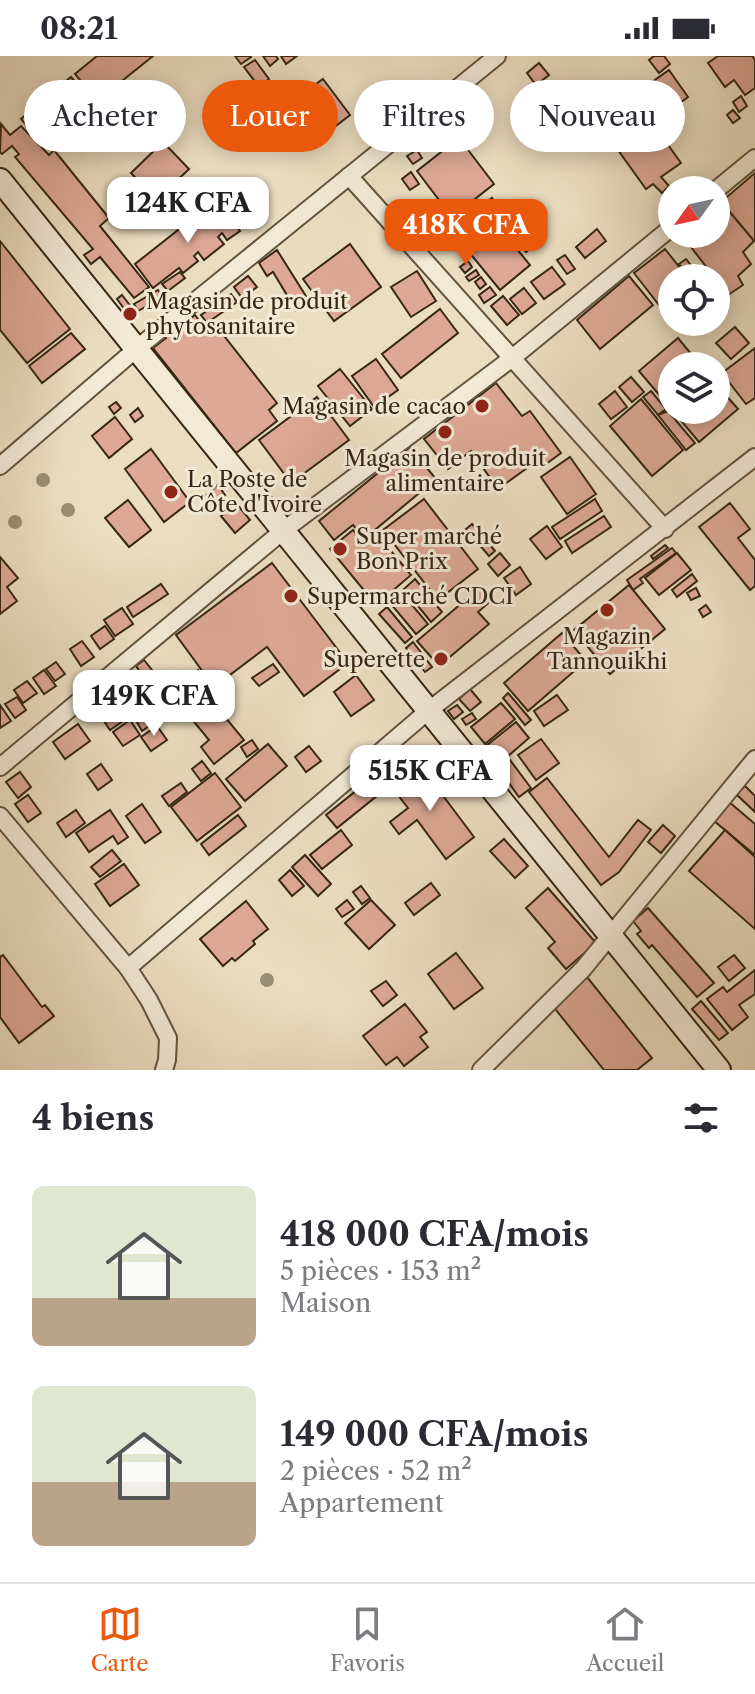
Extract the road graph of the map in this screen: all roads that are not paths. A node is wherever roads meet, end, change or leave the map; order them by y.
1 (497, 56) edge
2 (755, 158) edge
3 (349, 176) junction
4 (730, 179) edge
5 (0, 180) edge
6 (658, 238) edge
7 (135, 350) junction
8 (511, 359) junction
9 (755, 457) edge
10 (0, 466) edge
11 (665, 529) junction
12 (284, 530) junction
13 (428, 711) junction
14 (755, 759) edge
15 (0, 767) edge
16 (0, 816) edge
17 (611, 937) junction
18 (128, 968) junction
19 (164, 1070) edge
20 (481, 1070) edge
21 (719, 1070) edge

1 - 3 street
2 - 4 street
3 - 7 street
3 - 8 street
5 - 7 street
6 - 8 street
7 - 10 street
7 - 12 street
8 - 11 street
8 - 12 street
9 - 11 street
11 - 13 street
12 - 13 street
12 - 15 street
13 - 17 street
13 - 18 street
14 - 17 street
16 - 18 street
17 - 20 street
17 - 21 street
18 - 19 street

